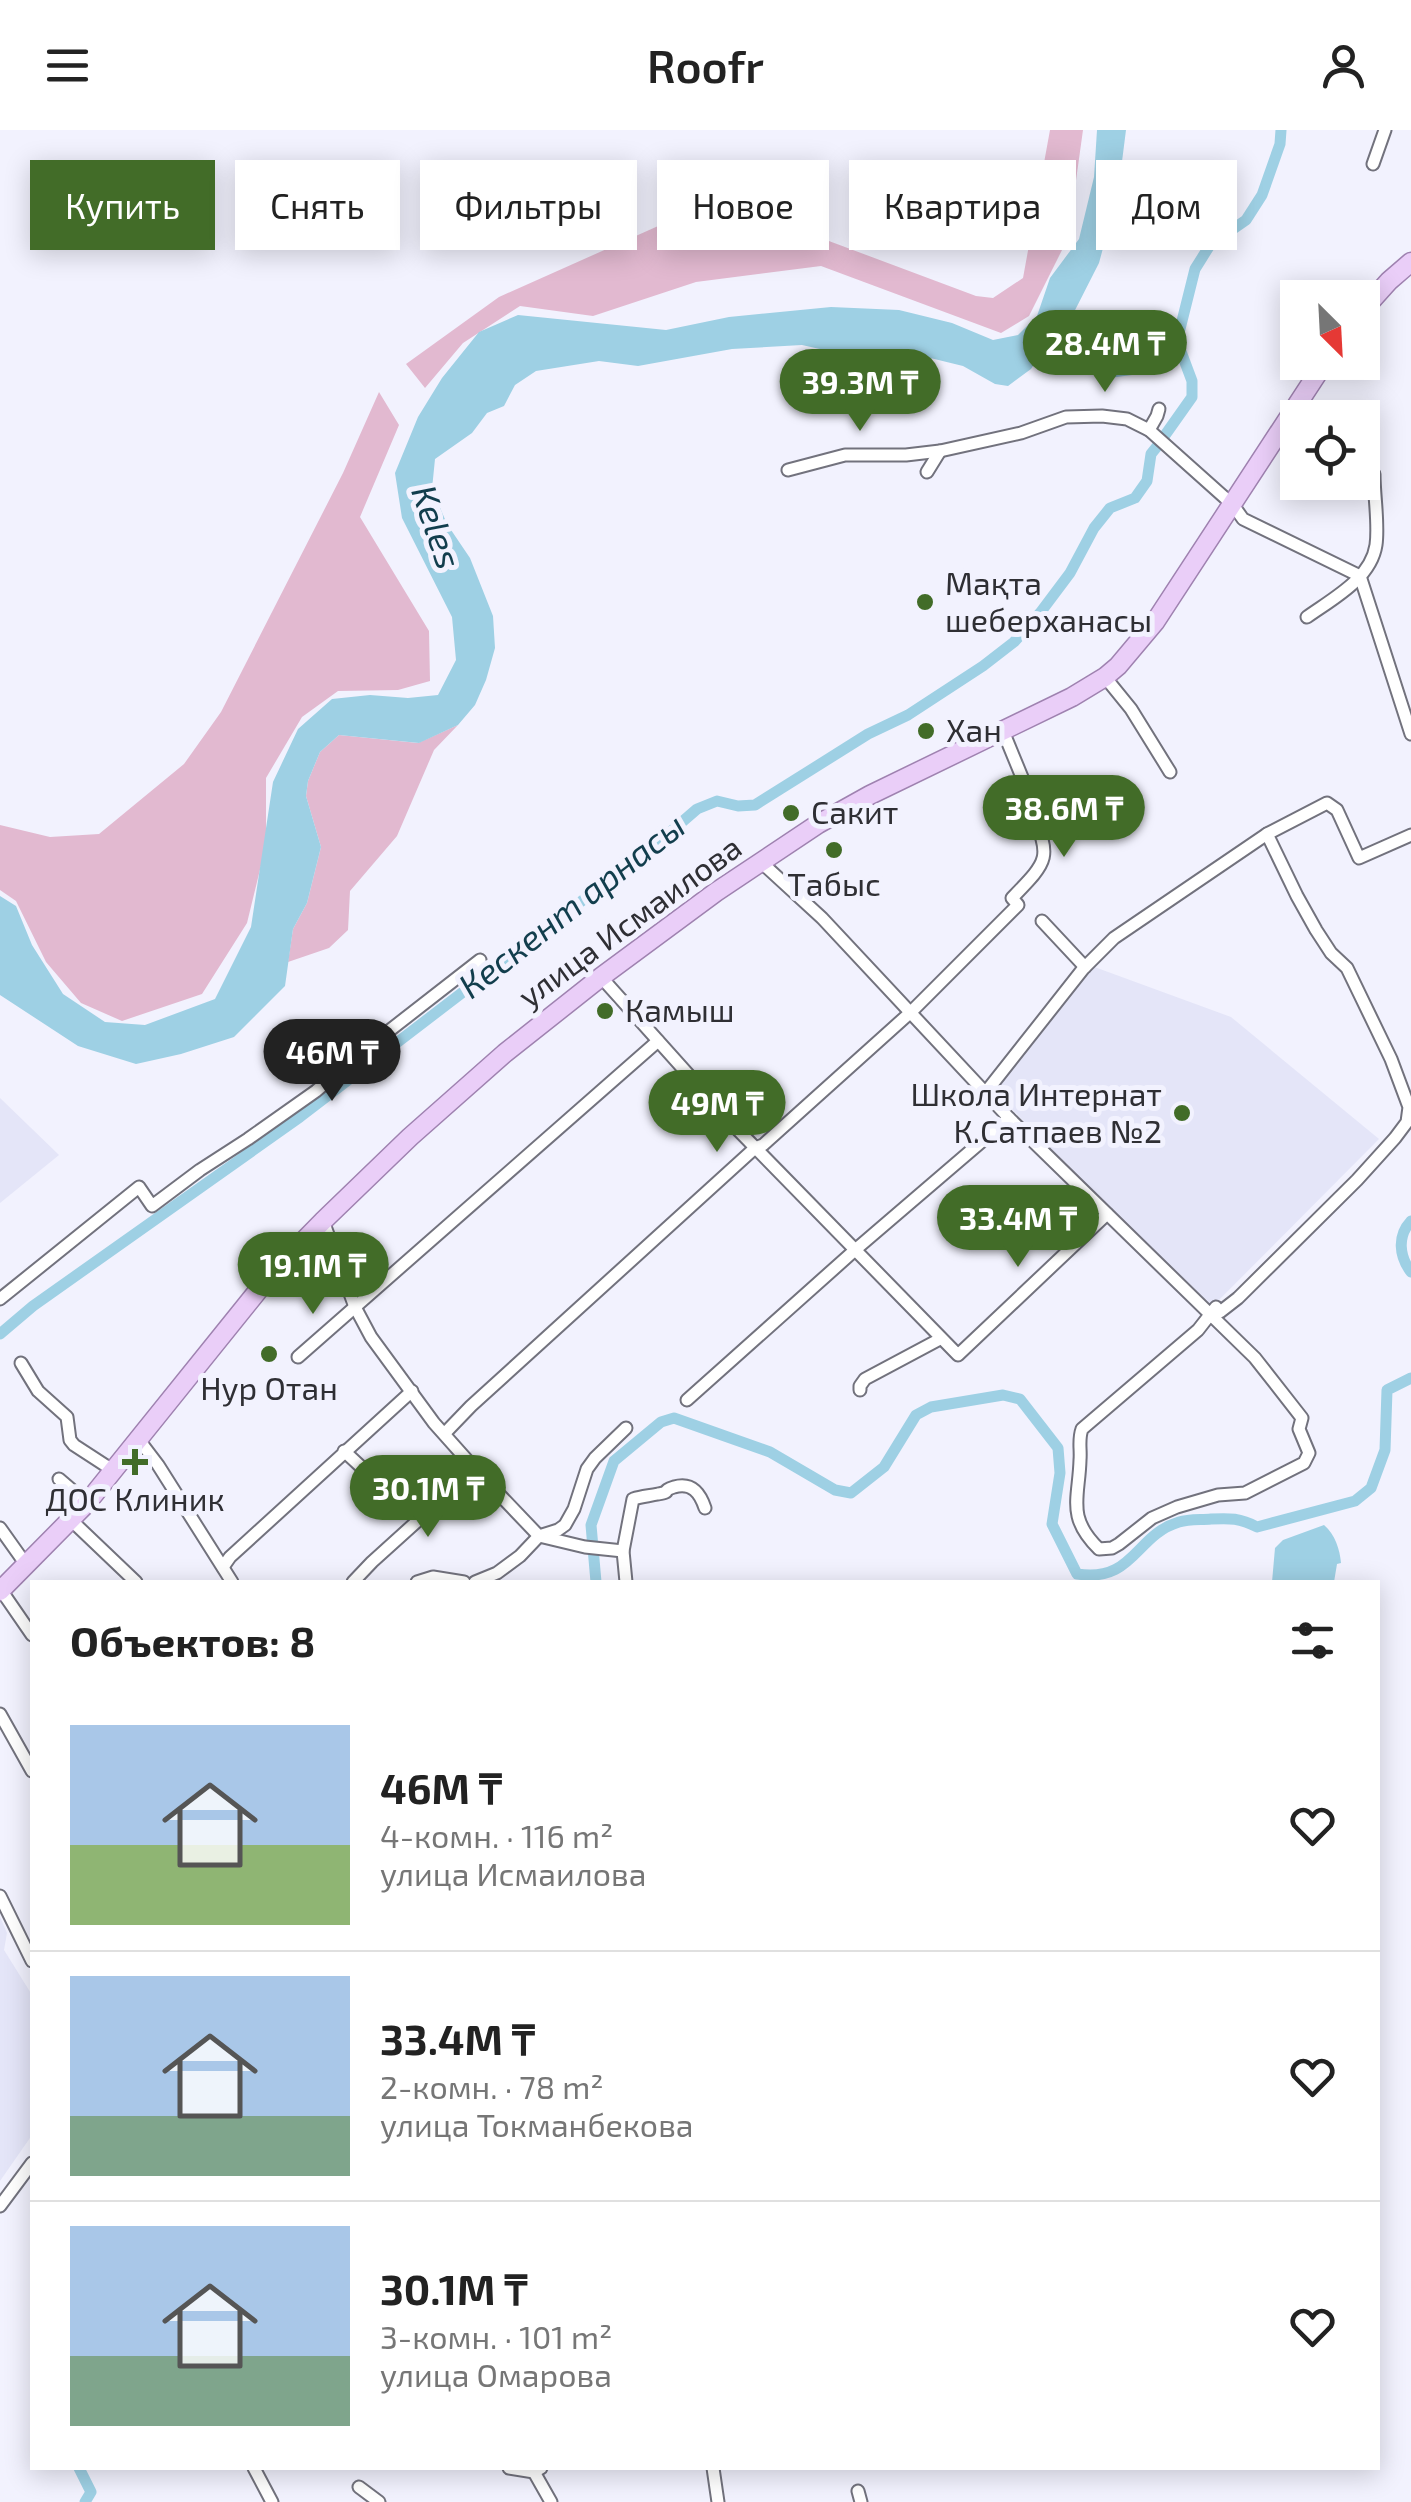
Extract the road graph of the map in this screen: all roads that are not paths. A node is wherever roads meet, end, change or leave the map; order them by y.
1 (1385, 130) edge
2 (1374, 164) dead end
3 (1411, 262) edge
4 (1380, 290) edge
5 (1313, 380) edge
6 (1158, 408) dead end
7 (1150, 430) junction
8 (940, 451) junction
9 (788, 470) dead end
10 (928, 472) dead end
11 (1375, 500) edge
12 (1233, 505) junction
13 (1360, 576) junction
14 (1306, 617) dead end
15 (1105, 678) junction
16 (1003, 731) junction
17 (1411, 734) edge
18 (1170, 772) dead end
19 (1267, 834) junction
20 (1411, 835) edge
21 (760, 862) junction
22 (1042, 921) dead end
23 (480, 960) dead end
24 (1085, 968) junction
25 (601, 977) junction
26 (911, 1012) junction
27 (658, 1041) junction
28 (986, 1092) junction
29 (1009, 1118) junction
30 (755, 1148) junction
31 (1107, 1214) junction
32 (322, 1220) junction
33 (855, 1250) junction
34 (0, 1299) edge
35 (355, 1307) junction
36 (1212, 1310) junction
37 (940, 1339) junction
38 (298, 1357) dead end
39 (21, 1362) dead end
40 (860, 1390) dead end
41 (412, 1391) junction
42 (687, 1400) dead end
43 (626, 1428) dead end
44 (444, 1433) junction
45 (139, 1440) junction
46 (344, 1450) junction
47 (475, 1469) junction
48 (114, 1471) junction
49 (59, 1479) dead end
50 (386, 1495) dead end
51 (87, 1503) junction
52 (705, 1508) dead end
53 (72, 1520) junction
54 (0, 1528) edge
55 (539, 1536) junction
56 (623, 1550) junction
57 (28, 1566) junction
58 (223, 1567) junction
59 (134, 1580) edge
60 (231, 1580) edge
61 (355, 1580) edge
62 (423, 1580) edge
63 (451, 1580) edge
64 (480, 1580) edge
65 (626, 1580) edge
66 (1, 1591) edge
67 (30, 1632) edge
68 (0, 1714) edge
69 (30, 1767) edge
70 (0, 1896) edge
71 (30, 1957) edge
72 (30, 2165) edge
73 (0, 2206) edge
74 (255, 2470) edge
75 (538, 2470) edge
76 (713, 2470) edge
77 (359, 2487) dead end
78 (272, 2502) edge
79 (378, 2502) edge
80 (552, 2502) edge
81 (718, 2502) edge

1 - 2 street
3 - 4 main road
5 - 12 main road, улица Исмаилова
6 - 7 street
7 - 8 street
7 - 12 street
8 - 9 street
8 - 10 street
11 - 13 street
12 - 13 street
12 - 15 main road, улица Исмаилова
13 - 14 street
13 - 17 street
15 - 16 main road, улица Исмаилова
15 - 18 street
16 - 21 main road, улица Исмаилова
16 - 26 street
19 - 20 street
19 - 24 street
19 - 36 street
21 - 25 main road, улица Исмаилова
21 - 26 street
22 - 24 street
23 - 34 street
24 - 28 street
25 - 27 street
25 - 32 main road, улица Исмаилова
26 - 28 street
26 - 30 street
27 - 30 street
27 - 35 street
28 - 29 street
29 - 31 street
29 - 33 street
30 - 33 street
30 - 44 street
31 - 36 street
31 - 37 street
32 - 35 street
32 - 45 main road, улица Исмаилова
33 - 37 street
33 - 42 street
35 - 38 street
35 - 41 street
36 - 36 street
37 - 40 street
39 - 48 street
41 - 44 street
41 - 46 street
43 - 55 street
44 - 47 street
45 - 48 main road, улица Исмаилова
45 - 58 street
46 - 50 street
46 - 58 street
47 - 55 street
47 - 61 street
48 - 51 main road, улица Исмаилова
49 - 51 street
51 - 53 main road, улица Исмаилова
52 - 56 street
53 - 57 main road, улица Исмаилова
53 - 59 street
54 - 57 street
55 - 56 street
55 - 64 street
56 - 65 street
57 - 66 main road, улица Исмаилова
58 - 60 street
62 - 63 street
66 - 67 street
68 - 69 street
70 - 71 street
72 - 73 street
74 - 78 street
75 - 80 street
76 - 81 street
77 - 79 street

